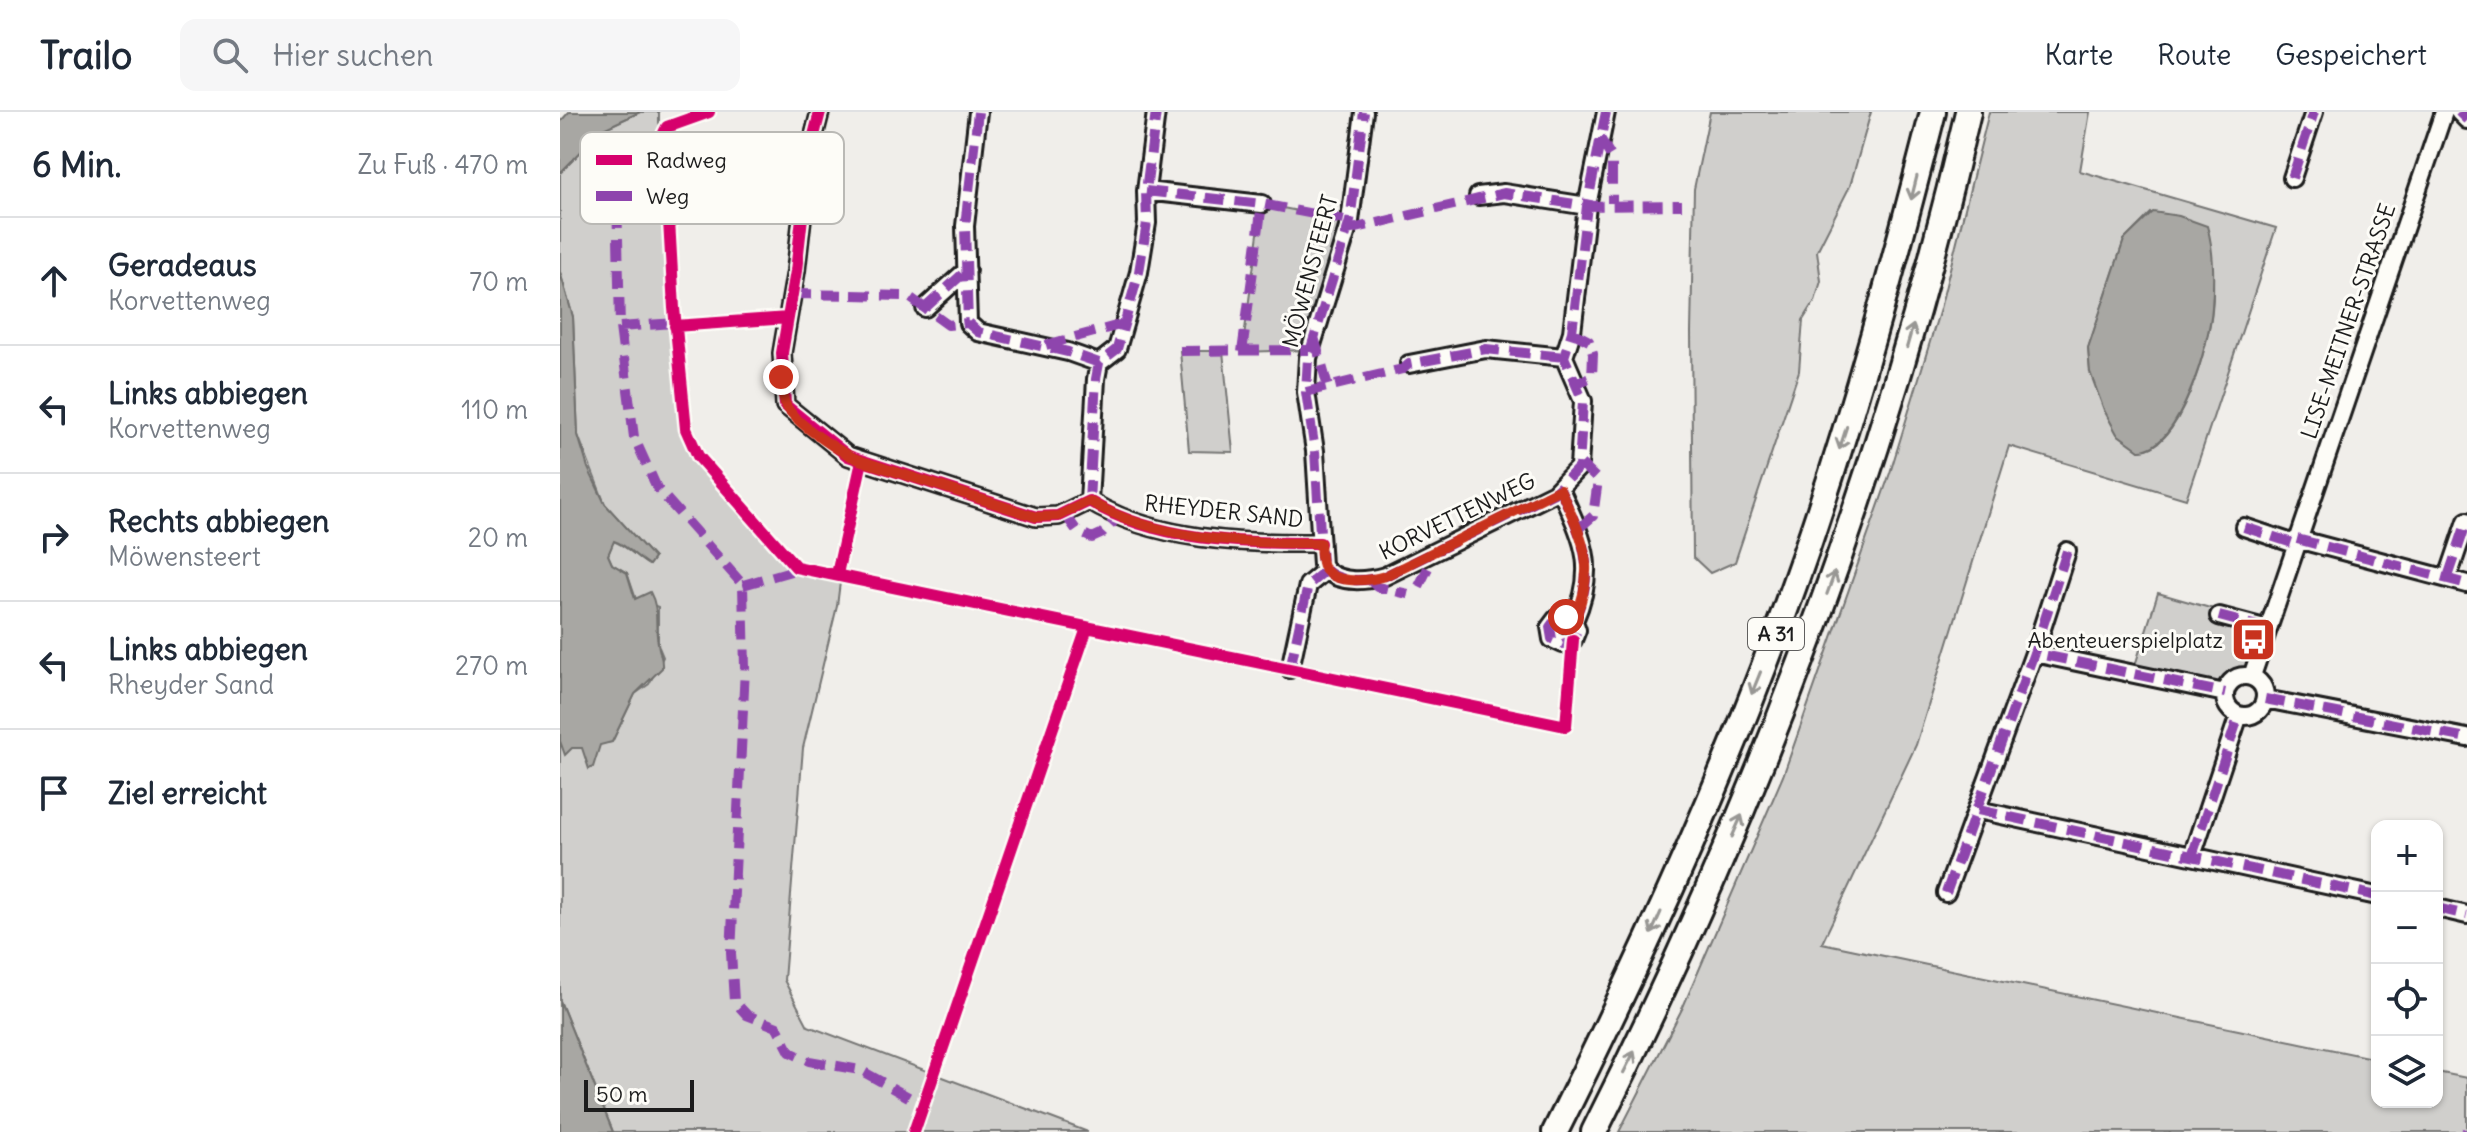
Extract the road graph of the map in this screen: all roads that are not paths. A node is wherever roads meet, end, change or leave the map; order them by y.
1 (820, 112) edge
2 (978, 112) edge
3 (1156, 112) edge
4 (1364, 112) edge
5 (1606, 112) edge
6 (1933, 112) edge
7 (1968, 112) edge
8 (2314, 112) edge
9 (2444, 112) edge
10 (2459, 112) edge
11 (2467, 120) edge
12 (815, 132) edge
13 (2292, 178) dead end
14 (1146, 191) junction
15 (1478, 196) dead end
16 (1262, 204) dead end
17 (1587, 206) junction
18 (802, 224) edge
19 (967, 270) junction
20 (925, 308) dead end
21 (1564, 357) junction
22 (1099, 363) junction
23 (1409, 364) dead end
24 (1560, 489) junction
25 (1089, 501) junction
26 (2467, 521) edge
27 (2244, 527) dead end
28 (2296, 542) junction
29 (1320, 543) junction
30 (2067, 551) dead end
31 (1326, 570) junction
32 (2448, 577) junction
33 (2467, 584) edge
34 (2219, 616) dead end
35 (1574, 621) dead end
36 (2268, 629) junction
37 (2034, 653) junction
38 (1290, 669) dead end
39 (2252, 676) junction
40 (2225, 693) junction
41 (2265, 699) junction
42 (2239, 715) junction
43 (2467, 738) edge
44 (1978, 810) junction
45 (2192, 856) junction
46 (1946, 893) dead end
47 (2371, 895) edge
48 (2443, 909) edge
49 (2467, 915) edge
50 (1555, 1132) edge
51 (1594, 1132) edge

1 - 12 street
2 - 19 street
3 - 14 street
4 - 29 street, MÖWENSTEERT
5 - 17 street
6 -> 50 highway, A 31
51 -> 7 highway, A 31
8 - 13 street
9 - 28 street, LISE-MEITNER-STRASSE
10 - 11 street
14 - 16 street
14 - 22 street
15 - 17 street
17 - 21 street
18 - 25 street
19 - 20 street
19 - 22 street
21 - 23 street
21 - 24 street, KORVETTENWEG
22 - 25 street
24 - 31 street, KORVETTENWEG
24 - 35 street, KORVETTENWEG
25 - 29 street, RHEYDER SAND
26 - 32 street
27 - 28 street
28 - 32 street
28 - 36 street, LISE-MEITNER-STRASSE
29 - 31 street, MÖWENSTEERT
30 - 37 street
31 - 38 street
32 - 33 street
34 - 36 street
36 - 39 street, LISE-MEITNER-STRASSE
37 - 40 street
37 - 44 street
39 - 40 street
39 - 41 street
40 - 42 street
41 - 42 street
41 - 43 street
42 - 45 street
44 - 45 street
44 - 46 street
45 - 47 street
48 - 49 street

